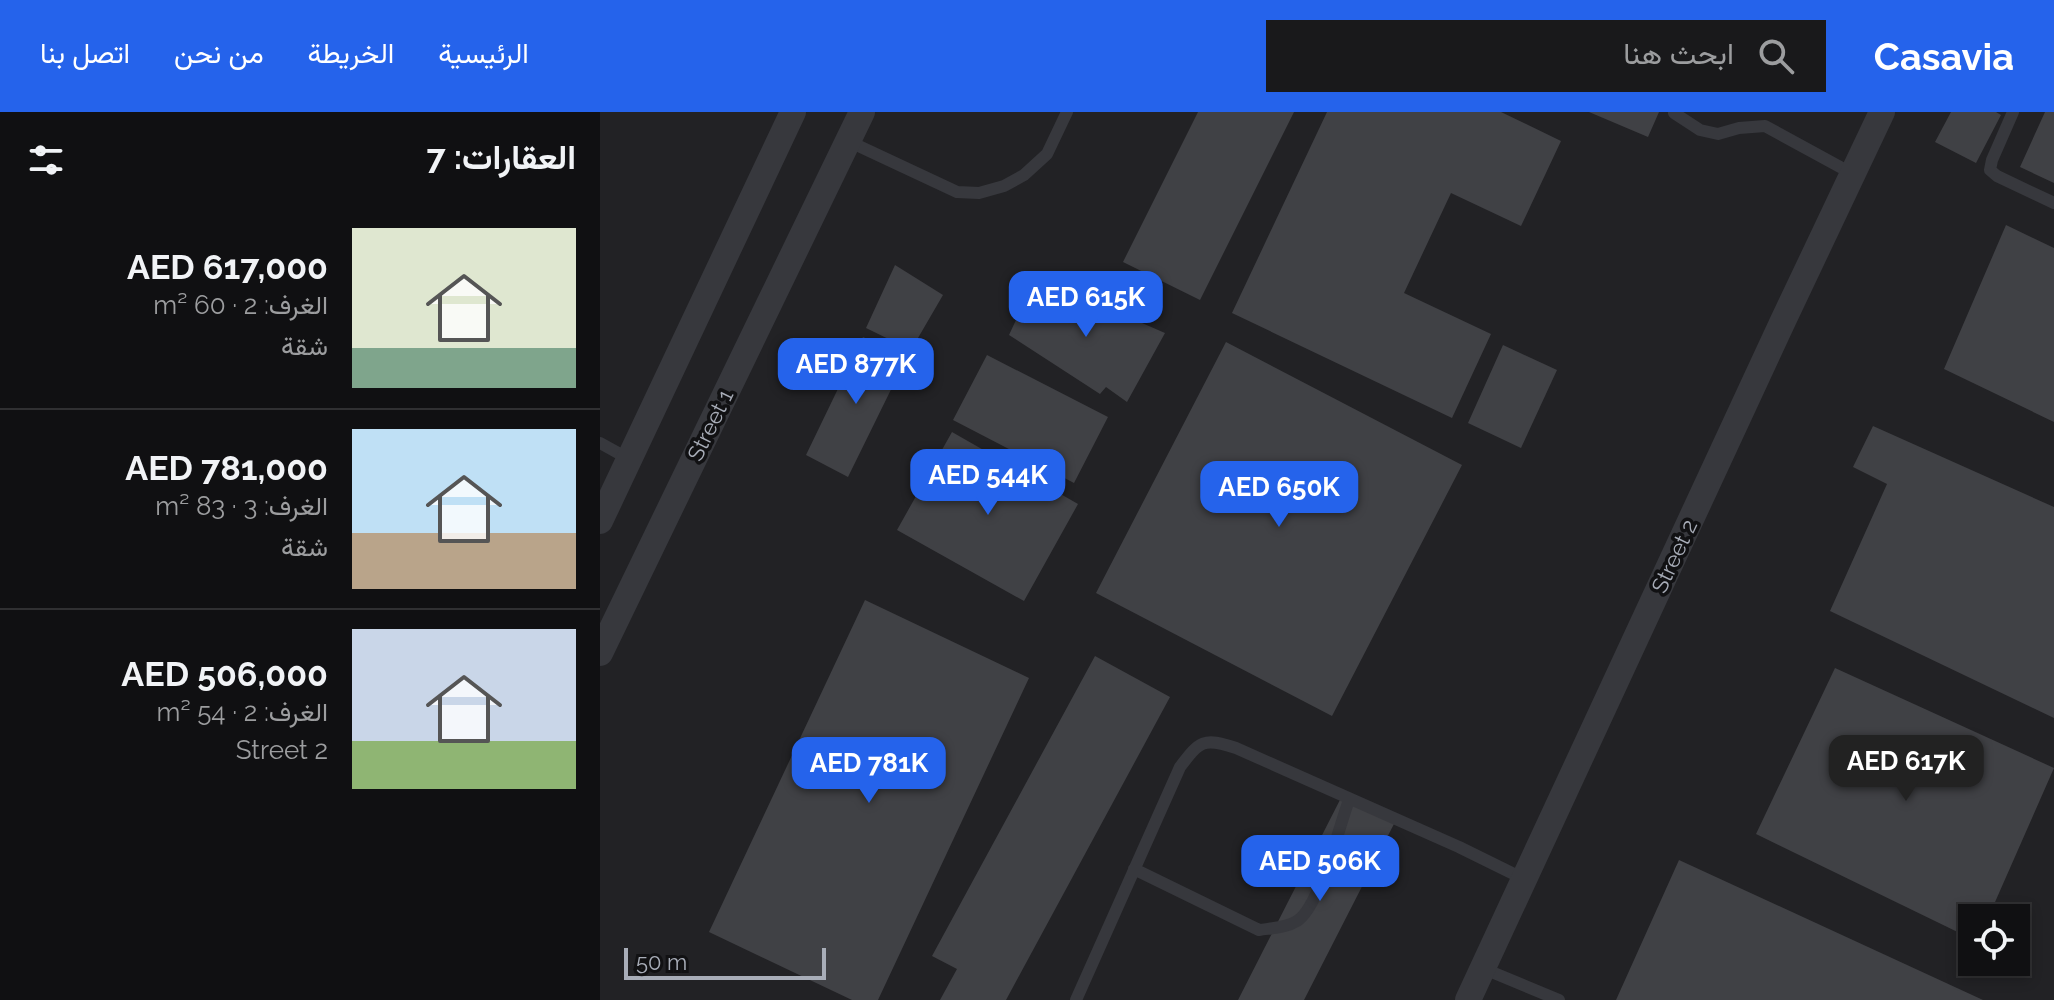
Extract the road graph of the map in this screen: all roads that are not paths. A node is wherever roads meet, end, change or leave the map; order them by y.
1 (793, 112) edge
2 (862, 112) edge
3 (1067, 112) edge
4 (1771, 112) edge
5 (1882, 112) edge
6 (2013, 112) edge
7 (1674, 113) edge
8 (1765, 126) junction
9 (848, 141) junction
10 (1853, 174) junction
11 (2054, 203) edge
12 (600, 443) edge
13 (629, 459) junction
14 (600, 521) edge
15 (600, 653) edge
16 (1349, 800) junction
17 (1134, 869) junction
18 (1524, 879) junction
19 (1482, 968) junction
20 (1076, 1000) edge
21 (1468, 1000) edge
22 (1559, 1000) edge

1 - 13 street
2 - 9 street, Street 1
3 - 9 lane
4 - 8 lane
5 - 10 street, Street 2
6 - 11 lane
7 - 8 lane
8 - 10 lane
9 - 15 street, Street 1
10 - 18 street, Street 2
12 - 13 lane
13 - 14 street
16 - 17 lane
16 - 17 lane
16 - 18 lane
17 - 20 lane
18 - 19 street, Street 2
19 - 21 street, Street 2
19 - 22 lane

